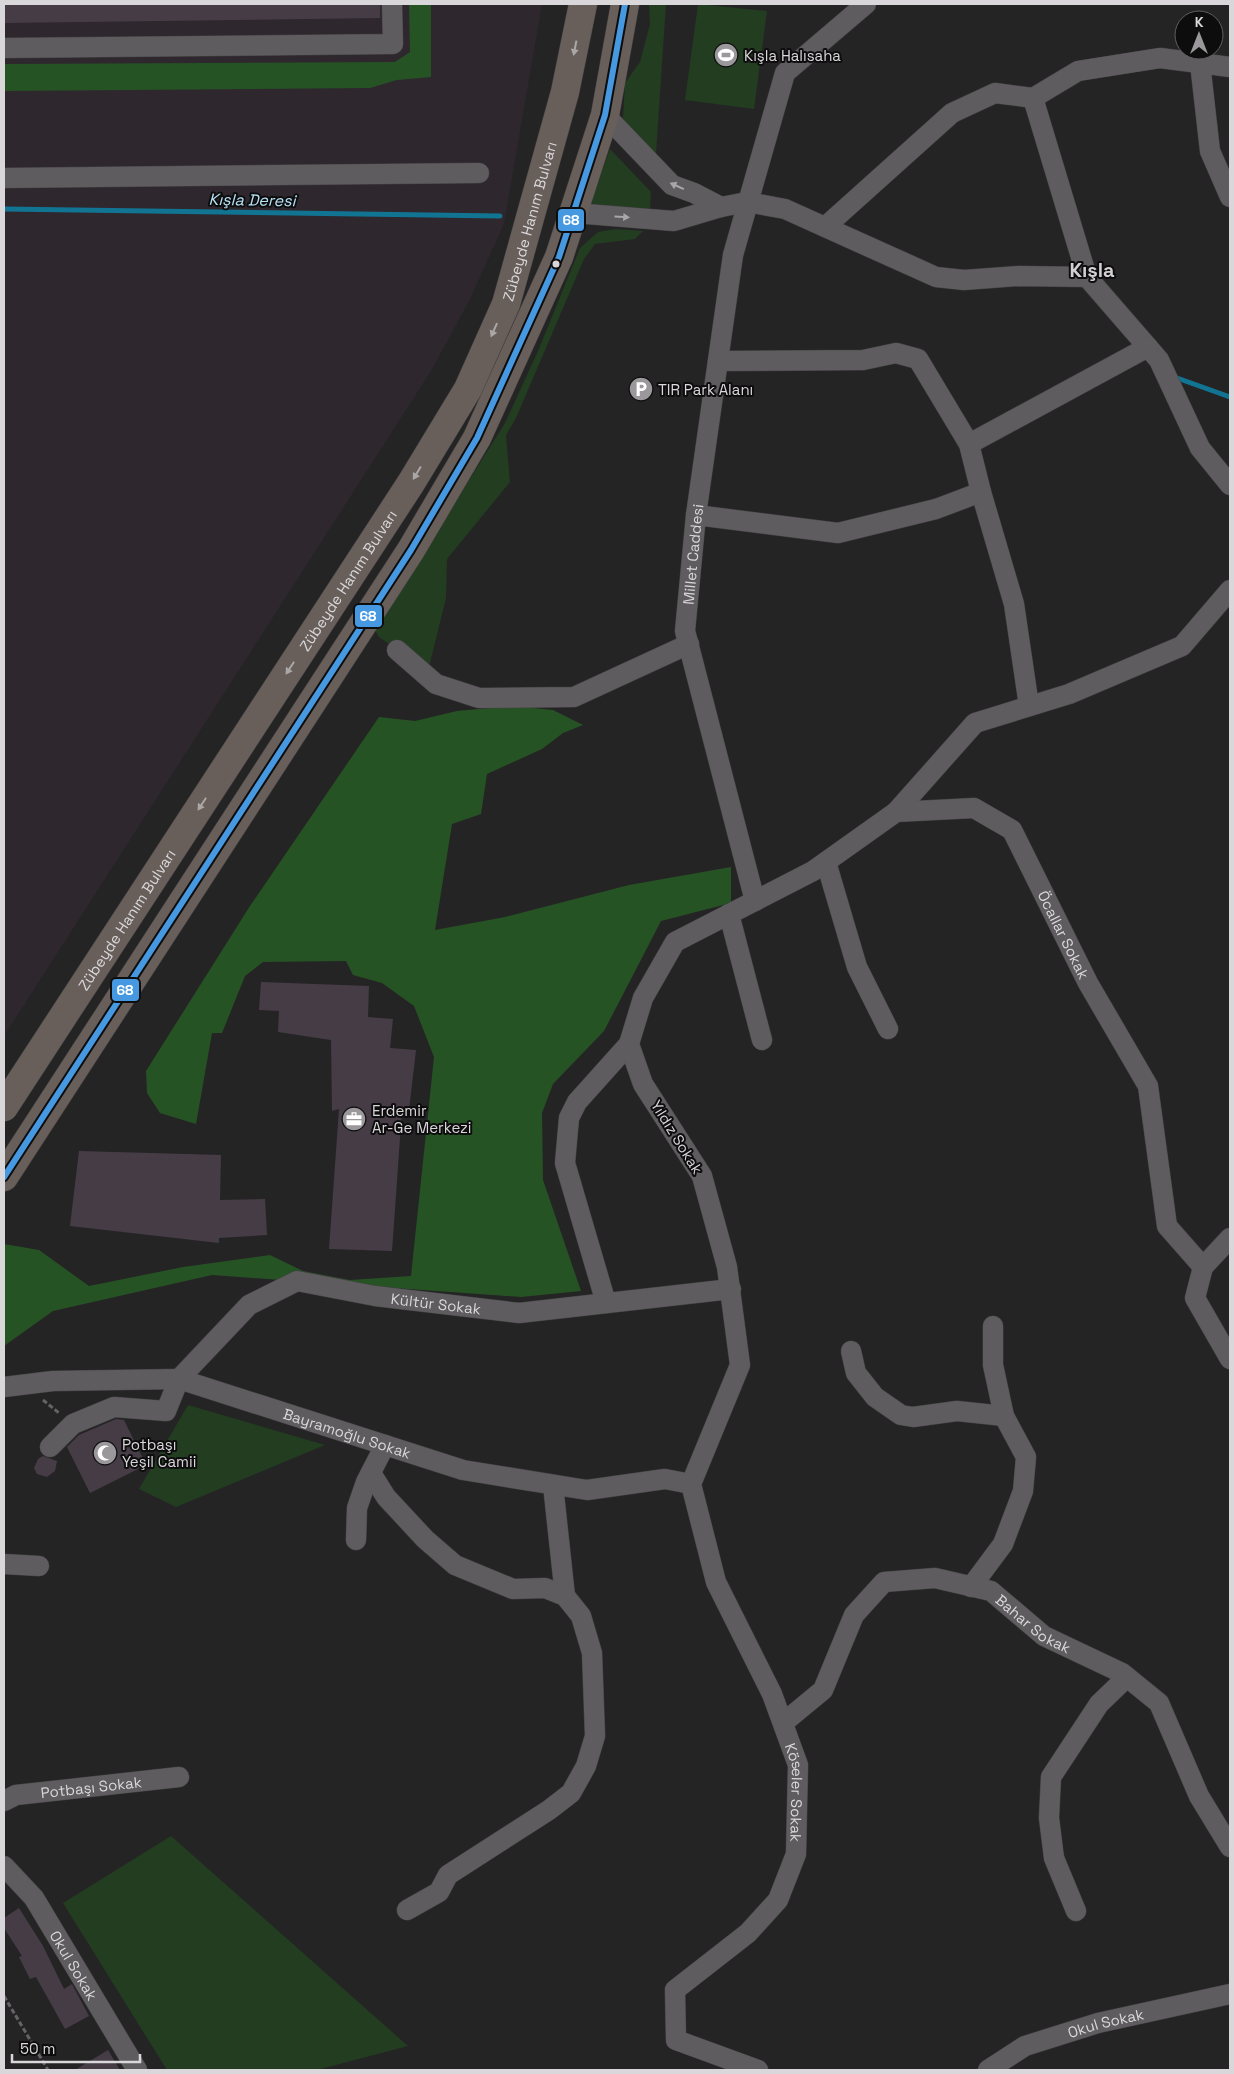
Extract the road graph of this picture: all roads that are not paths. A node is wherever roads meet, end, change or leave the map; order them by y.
1 (392, 4) edge
2 (583, 4) edge
3 (625, 4) edge
4 (866, 4) edge
5 (4, 48) edge
6 (1200, 63) junction
7 (1230, 67) edge
8 (1033, 98) junction
9 (606, 115) junction
10 (479, 173) dead end
11 (4, 178) edge
12 (1230, 197) edge
13 (747, 202) junction
14 (721, 207) junction
15 (574, 213) junction
16 (825, 227) junction
17 (1087, 277) junction
18 (1148, 348) junction
19 (718, 361) junction
20 (969, 444) junction
21 (1230, 485) edge
22 (981, 492) junction
23 (696, 515) junction
24 (1230, 590) edge
25 (689, 644) junction
26 (397, 650) dead end
27 (1029, 706) junction
28 (896, 812) junction
29 (826, 862) junction
30 (755, 901) junction
31 (729, 914) junction
32 (888, 1029) dead end
33 (762, 1040) dead end
34 (629, 1044) junction
35 (4, 1107) edge
36 (4, 1176) edge
37 (1230, 1238) edge
38 (1202, 1266) junction
39 (731, 1289) junction
40 (606, 1303) junction
41 (993, 1326) dead end
42 (851, 1351) dead end
43 (1230, 1359) edge
44 (179, 1379) junction
45 (13, 1385) edge
46 (1004, 1416) junction
47 (385, 1446) junction
48 (50, 1447) dead end
49 (370, 1473) junction
50 (691, 1484) junction
51 (553, 1485) junction
52 (356, 1540) dead end
53 (4, 1564) edge
54 (38, 1566) dead end
55 (971, 1587) junction
56 (564, 1596) junction
57 (1127, 1677) junction
58 (783, 1723) junction
59 (178, 1777) dead end
60 (4, 1801) edge
61 (1230, 1847) edge
62 (4, 1865) edge
63 (407, 1910) dead end
64 (1076, 1911) dead end
65 (1230, 1994) edge
66 (137, 2070) edge
67 (758, 2070) edge
68 (988, 2070) edge

1 - 5 street
2 -> 35 highway, Zübeyde Hanım Bulvarı
3 - 9 highway, Zübeyde Hanım Bulvarı
4 - 13 street, Millet Caddesi
6 - 7 street
6 - 8 street
6 - 12 street
8 - 16 street
8 - 17 street
14 -> 9 street
9 - 15 highway, Zübeyde Hanım Bulvarı
10 - 11 street
13 - 14 street
13 - 16 street
13 - 19 street, Millet Caddesi
15 -> 14 street
15 - 36 highway, Zübeyde Hanım Bulvarı
16 - 17 street
17 - 18 street
18 - 20 street
18 - 21 street
19 - 20 street
19 - 23 street, Millet Caddesi
20 - 22 street
22 - 23 street
22 - 27 street
23 - 25 street, Millet Caddesi
24 - 27 street
25 - 26 street
25 - 30 street, Millet Caddesi
27 - 28 street
28 - 29 street
28 - 38 street, Öcallar Sokak
29 - 30 street
29 - 32 street
30 - 31 street
31 - 33 street
31 - 34 street
34 - 39 street, Yıldız Sokak
34 - 40 street
37 - 38 street
38 - 43 street
39 - 40 street, Kültür Sokak
39 - 50 street, Yıldız Sokak
40 - 44 street, Kültür Sokak
41 - 46 street
42 - 46 street
44 - 45 street, Bayramoğlu Sokak
44 - 47 street, Bayramoğlu Sokak
44 - 48 street
46 - 55 street
47 - 49 street
47 - 51 street, Bayramoğlu Sokak
49 - 52 street
49 - 56 street
50 - 51 street, Bayramoğlu Sokak
50 - 58 street, Köseler Sokak
51 - 56 street
53 - 54 street
55 - 57 street, Bahar Sokak
55 - 58 street, Bahar Sokak
56 - 63 street
57 - 61 street, Bahar Sokak
57 - 64 street
58 - 67 street, Köseler Sokak
59 - 60 street, Potbaşı Sokak
62 - 66 street, Okul Sokak
65 - 68 street, Okul Sokak

